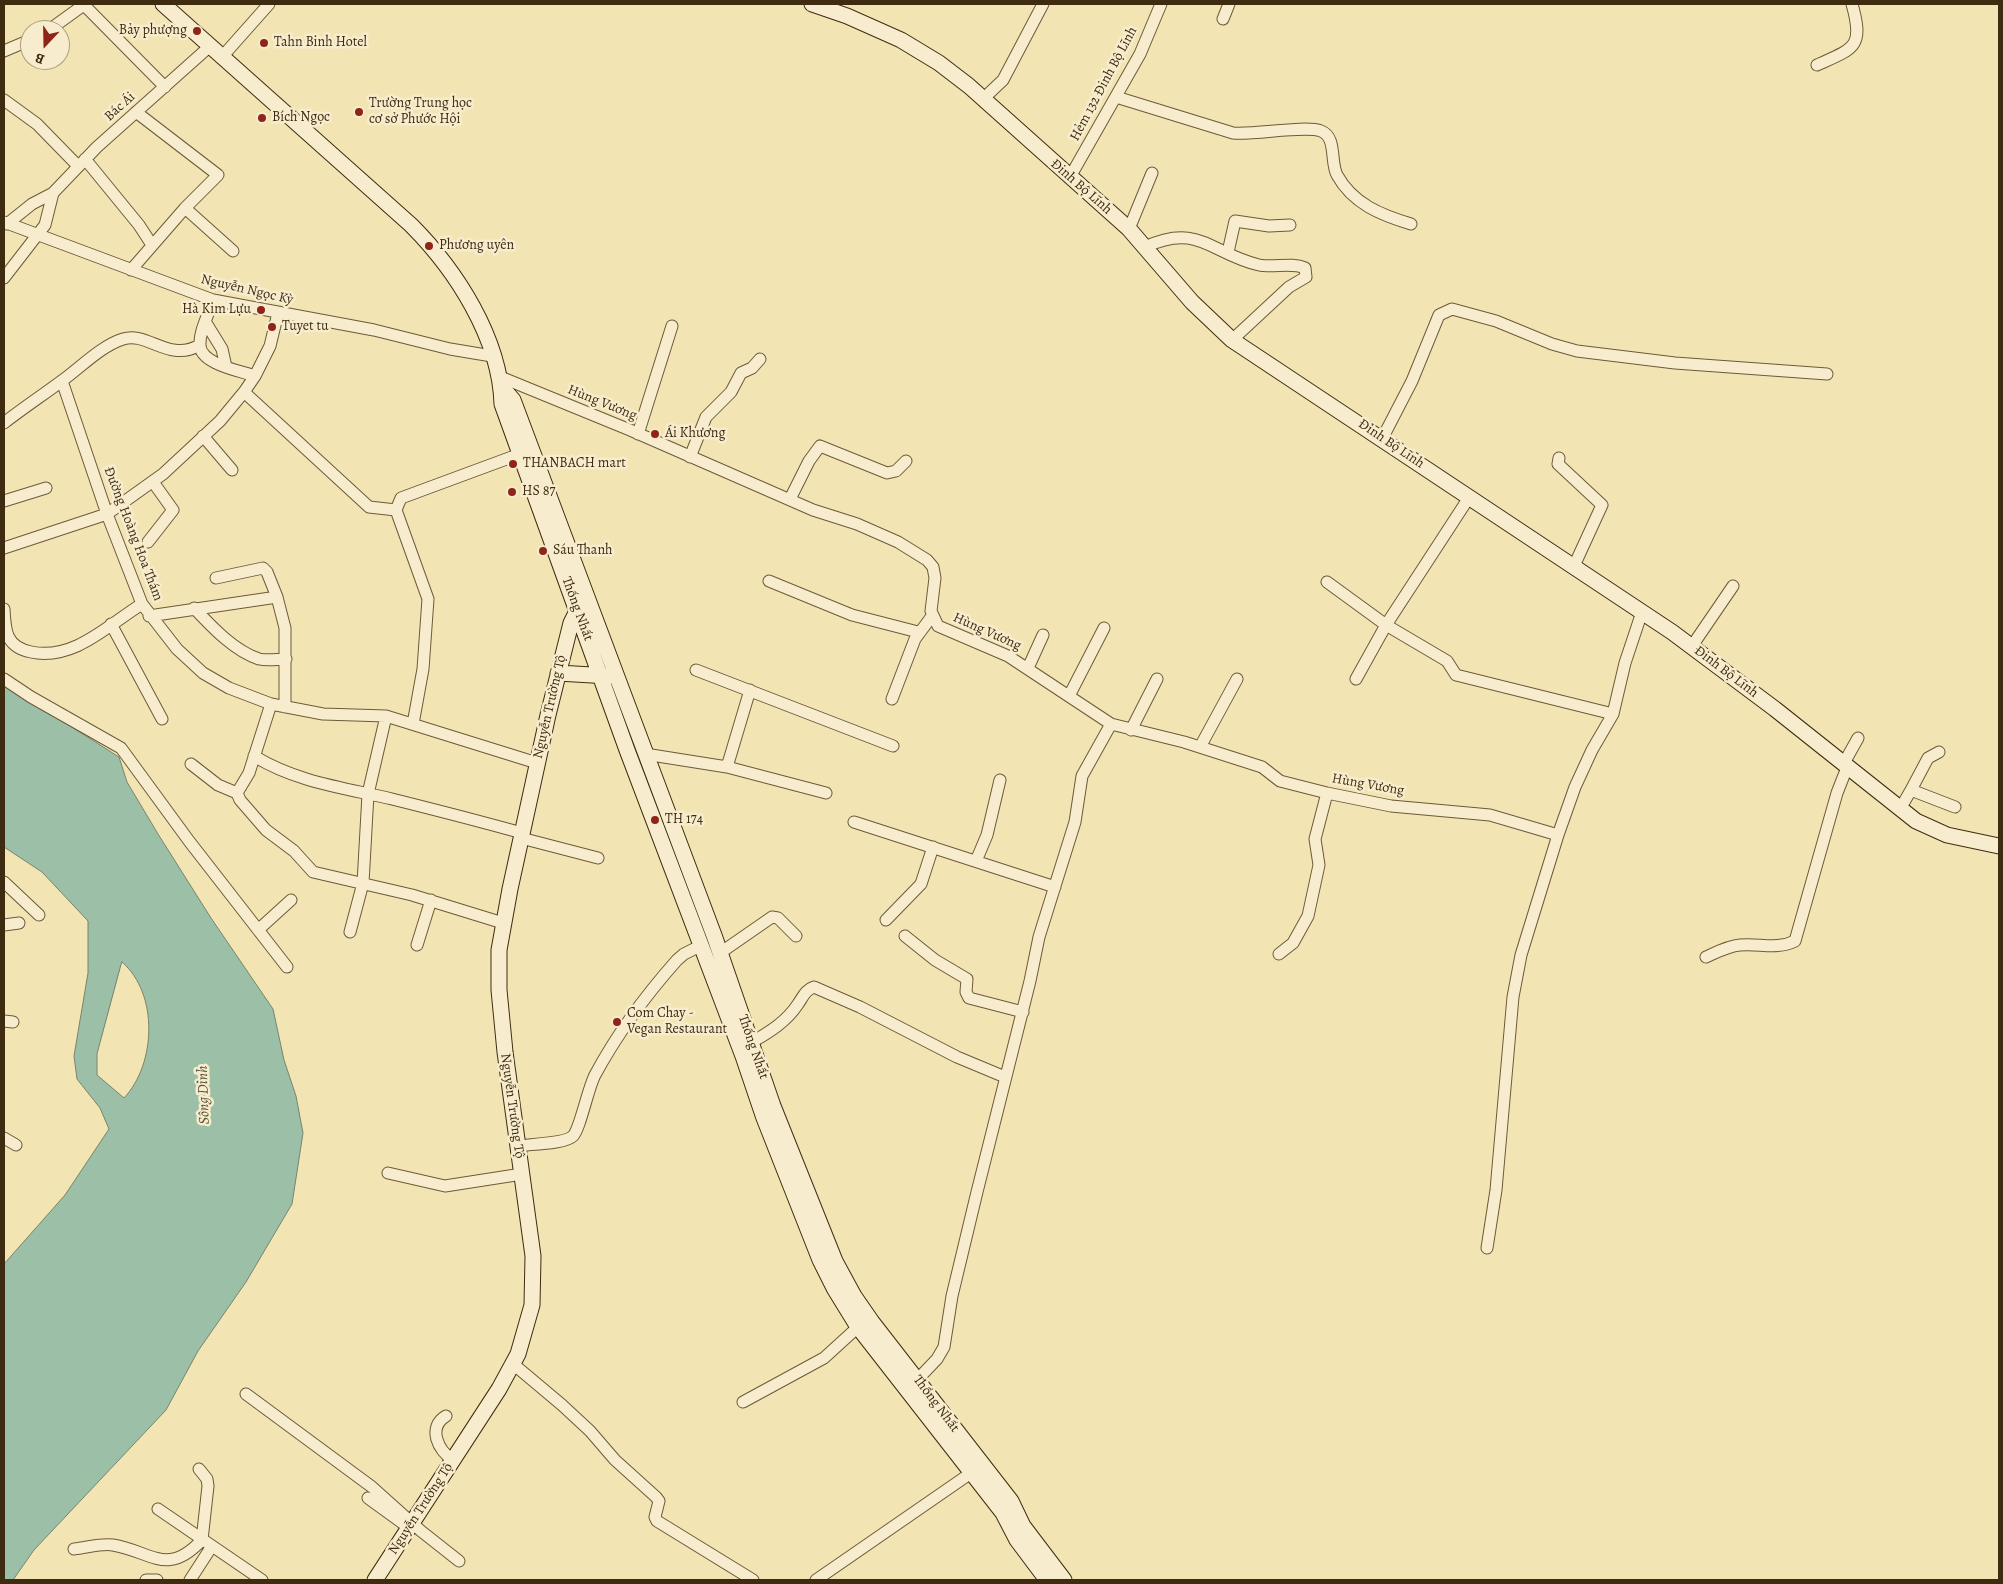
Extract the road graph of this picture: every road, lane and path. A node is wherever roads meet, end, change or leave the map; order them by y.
1 (85, 4) edge
2 (162, 4) edge
3 (269, 4) edge
4 (812, 4) edge
5 (1043, 4) edge
6 (1161, 4) edge
7 (1229, 4) edge
8 (1852, 4) edge
9 (1223, 19) dead end
10 (63, 20) edge
11 (20, 44) edge
12 (209, 47) junction
13 (4, 51) edge
14 (221, 58) junction
15 (1818, 65) dead end
16 (165, 87) junction
17 (1116, 96) junction
18 (983, 99) junction
19 (4, 100) edge
20 (136, 112) junction
21 (81, 162) junction
22 (1152, 173) dead end
23 (1070, 177) junction
24 (53, 193) junction
25 (186, 208) junction
26 (5, 223) edge
27 (1411, 224) dead end
28 (1290, 225) dead end
29 (1129, 229) junction
30 (37, 236) junction
31 (152, 245) junction
32 (1145, 246) junction
33 (233, 251) dead end
34 (1228, 252) junction
35 (131, 270) junction
36 (4, 278) edge
37 (213, 300) junction
38 (278, 314) junction
39 (206, 323) junction
40 (672, 326) dead end
41 (1232, 340) junction
42 (200, 345) junction
43 (492, 356) junction
44 (760, 359) dead end
45 (226, 366) junction
46 (1827, 374) dead end
47 (255, 376) junction
48 (62, 381) junction
49 (500, 381) junction
50 (244, 392) junction
51 (4, 423) edge
52 (638, 434) junction
53 (203, 436) junction
54 (1382, 439) junction
55 (520, 454) junction
56 (690, 456) junction
57 (1559, 458) dead end
58 (906, 461) dead end
59 (232, 470) dead end
60 (153, 482) junction
61 (46, 488) dead end
62 (1470, 496) junction
63 (790, 500) junction
64 (4, 501) edge
65 (396, 510) junction
66 (107, 514) junction
67 (148, 542) dead end
68 (4, 548) edge
69 (1574, 566) junction
70 (216, 578) dead end
71 (769, 581) dead end
72 (1327, 582) dead end
73 (1733, 586) dead end
74 (277, 597) junction
75 (142, 604) junction
76 (4, 608) edge
77 (194, 608) junction
78 (584, 608) junction
79 (1642, 612) junction
80 (149, 616) junction
81 (932, 616) junction
82 (4, 621) edge
83 (111, 624) junction
84 (1386, 625) junction
85 (1104, 628) dead end
86 (918, 632) junction
87 (1043, 635) dead end
88 (1692, 646) junction
89 (286, 659) junction
90 (1028, 668) junction
91 (696, 670) dead end
92 (558, 673) junction
93 (608, 676) junction
94 (4, 678) edge
95 (1157, 679) dead end
96 (1237, 679) dead end
97 (1356, 679) dead end
98 (750, 690) junction
99 (1069, 696) junction
100 (892, 699) dead end
101 (271, 704) junction
102 (285, 707) junction
103 (1612, 714) junction
104 (386, 716) junction
105 (162, 719) dead end
106 (413, 724) junction
107 (1111, 724) junction
108 (1131, 730) junction
109 (1858, 738) dead end
110 (893, 746) dead end
111 (1200, 747) junction
112 (1939, 752) dead end
113 (645, 754) junction
114 (254, 756) junction
115 (537, 763) junction
116 (191, 764) dead end
117 (1846, 764) junction
118 (727, 767) junction
119 (1000, 780) dead end
120 (1911, 790) junction
121 (237, 793) junction
122 (826, 793) dead end
123 (1327, 793) junction
124 (368, 794) junction
125 (1954, 807) dead end
126 (1900, 809) junction
127 (854, 822) dead end
128 (1558, 835) junction
129 (522, 836) junction
130 (1999, 846) edge
131 (933, 848) junction
132 (598, 858) dead end
133 (976, 861) junction
134 (4, 882) edge
135 (363, 883) junction
136 (1055, 887) junction
137 (291, 900) dead end
138 (431, 900) junction
139 (697, 913) junction
140 (39, 915) dead end
141 (886, 920) dead end
142 (19, 923) dead end
143 (503, 923) junction
144 (4, 925) edge
145 (258, 930) junction
146 (350, 932) dead end
147 (796, 936) dead end
148 (905, 936) dead end
149 (417, 945) dead end
150 (702, 945) junction
151 (720, 953) junction
152 (1279, 954) dead end
153 (1706, 957) dead end
154 (287, 967) dead end
155 (1023, 1012) junction
156 (752, 1042) junction
157 (1005, 1076) junction
158 (4, 1138) edge
159 (16, 1145) dead end
160 (517, 1146) junction
161 (388, 1173) dead end
162 (522, 1174) junction
163 (1487, 1248) dead end
164 (858, 1327) junction
165 (512, 1364) junction
166 (917, 1380) junction
167 (246, 1394) dead end
168 (743, 1402) dead end
169 (446, 1416) dead end
170 (965, 1454) junction
171 (453, 1460) junction
172 (199, 1469) dead end
173 (971, 1474) junction
174 (368, 1498) dead end
175 (158, 1509) dead end
176 (411, 1526) junction
177 (207, 1543) junction
178 (74, 1549) dead end
179 (459, 1561) dead end
180 (146, 1580) edge
181 (157, 1580) edge
182 (190, 1580) edge
183 (262, 1580) edge
184 (375, 1580) edge
185 (753, 1580) edge
186 (816, 1580) edge
187 (1047, 1580) edge
188 (1064, 1580) edge

1 - 10 street
1 - 16 street
2 - 12 main road
3 - 14 street
4 - 18 main road, Đinh Bộ Lĩnh
5 - 18 street
6 - 17 street, Hẻm 132 Đinh Bộ Lĩnh
7 - 9 street
8 - 15 street
11 - 13 street
12 - 14 main road
12 - 16 street, Bác Ái
14 - 43 main road
16 - 20 street, Bác Ái
17 - 23 street, Hẻm 132 Đinh Bộ Lĩnh
17 - 27 street
18 - 23 main road, Đinh Bộ Lĩnh
19 - 21 street
20 - 21 street, Bác Ái
20 - 25 street
21 - 24 street, Bác Ái
21 - 31 street
22 - 29 street
23 - 29 main road, Đinh Bộ Lĩnh
24 - 26 street, Bác Ái
24 - 30 street
25 - 31 street
25 - 33 street
26 - 30 street, Nguyễn Ngọc Kỳ
28 - 34 street
29 - 32 main road, Đinh Bộ Lĩnh
30 - 35 street, Nguyễn Ngọc Kỳ
30 - 36 street
31 - 35 street
32 - 34 street
32 - 41 main road, Đinh Bộ Lĩnh
34 - 41 street
35 - 37 street, Nguyễn Ngọc Kỳ
37 - 38 street, Nguyễn Ngọc Kỳ
37 - 39 street
38 - 43 street, Nguyễn Ngọc Kỳ
38 - 47 street
39 - 42 street
39 - 45 street
40 - 52 street
41 - 54 main road, Đinh Bộ Lĩnh
42 - 45 street
42 - 48 street
43 - 49 main road
44 - 56 street
45 - 47 street
46 - 54 street
47 - 50 street
48 - 51 street
48 - 66 street, Đường Hoàng Hoa Thám
49 - 52 street, Hùng Vương
49 - 55 main road, Thống Nhất
49 - 78 main road, Thống Nhất
50 - 53 street
50 - 65 street
52 - 56 street, Hùng Vương
53 - 59 street
53 - 60 street
54 - 62 main road, Đinh Bộ Lĩnh
55 - 65 street
55 - 78 main road, Thống Nhất
56 - 63 street, Hùng Vương
57 - 69 street
58 - 63 street
60 - 66 street
60 - 67 street
61 - 64 street
62 - 69 main road, Đinh Bộ Lĩnh
62 - 84 street
63 - 81 street, Hùng Vương
65 - 106 street
66 - 68 street
66 - 75 street, Đường Hoàng Hoa Thám
69 - 79 main road, Đinh Bộ Lĩnh
70 - 74 street
71 - 86 street
72 - 84 street
73 - 88 street
74 - 77 street
74 - 89 street
75 - 80 street, Đường Hoàng Hoa Thám
75 - 83 street
76 - 82 street
77 - 80 street
77 - 89 street
78 - 92 main road, Nguyễn Trường Tộ
78 - 93 main road, Thống Nhất
79 - 88 main road, Đinh Bộ Lĩnh
79 - 103 street
80 - 101 street, Đường Hoàng Hoa Thám
81 - 86 street
81 - 90 street, Hùng Vương
82 - 83 street
83 - 105 street
84 - 97 street
84 - 103 street
85 - 99 street
86 - 100 street
87 - 90 street
88 - 117 main road, Đinh Bộ Lĩnh
89 - 102 street
90 - 99 street, Hùng Vương
91 - 98 street
92 - 93 main road
92 - 115 main road, Nguyễn Trường Tộ
93 - 113 main road, Thống Nhất
93 - 139 main road, Thống Nhất
94 - 145 street
95 - 108 street
96 - 111 street
98 - 110 street
98 - 118 street
99 - 107 street, Hùng Vương
101 - 102 street, Đường Hoàng Hoa Thám
101 - 114 street
102 - 104 street, Đường Hoàng Hoa Thám
103 - 128 street
104 - 106 street, Đường Hoàng Hoa Thám
104 - 124 street
106 - 115 street, Đường Hoàng Hoa Thám
107 - 108 street, Hùng Vương
107 - 136 street
108 - 111 street, Hùng Vương
109 - 117 street
111 - 123 street, Hùng Vương
112 - 120 street
113 - 118 street
113 - 139 main road, Thống Nhất
114 - 121 street
114 - 124 street
115 - 129 main road, Nguyễn Trường Tộ
116 - 121 street
117 - 126 main road, Đinh Bộ Lĩnh
117 - 153 street
118 - 122 street
119 - 133 street
120 - 125 street
120 - 126 street
121 - 135 street
123 - 128 street, Hùng Vương
123 - 152 street
124 - 129 street
124 - 135 street
126 - 130 main road, Đinh Bộ Lĩnh
127 - 131 street
128 - 163 street
129 - 132 street
129 - 143 main road, Nguyễn Trường Tộ
131 - 133 street
131 - 141 street
133 - 136 street
134 - 140 street
135 - 138 street
135 - 146 street
136 - 155 street
137 - 145 street
138 - 143 street
138 - 149 street
139 - 150 main road, Thống Nhất
139 - 151 main road, Thống Nhất
142 - 144 street
143 - 160 main road, Nguyễn Trường Tộ
145 - 154 street
147 - 151 street
148 - 155 street
150 - 160 street
150 - 164 main road, Thống Nhất
151 - 156 main road, Thống Nhất
155 - 157 street
156 - 157 street
156 - 166 main road, Thống Nhất
157 - 166 street
158 - 159 street
160 - 162 main road, Nguyễn Trường Tộ
161 - 162 street
162 - 165 main road, Nguyễn Trường Tộ
164 - 168 street
164 - 170 main road, Thống Nhất
165 - 171 main road, Nguyễn Trường Tộ
165 - 185 street
166 - 170 main road, Thống Nhất
167 - 176 street
169 - 171 street
170 - 173 main road, Thống Nhất
170 - 188 main road, Thống Nhất
171 - 176 main road, Nguyễn Trường Tộ
172 - 177 street
173 - 186 street
173 - 187 main road, Thống Nhất
174 - 176 street
175 - 177 street
176 - 179 street
176 - 184 main road, Nguyễn Trường Tộ
177 - 178 street
177 - 182 street
177 - 183 street
180 - 181 street

